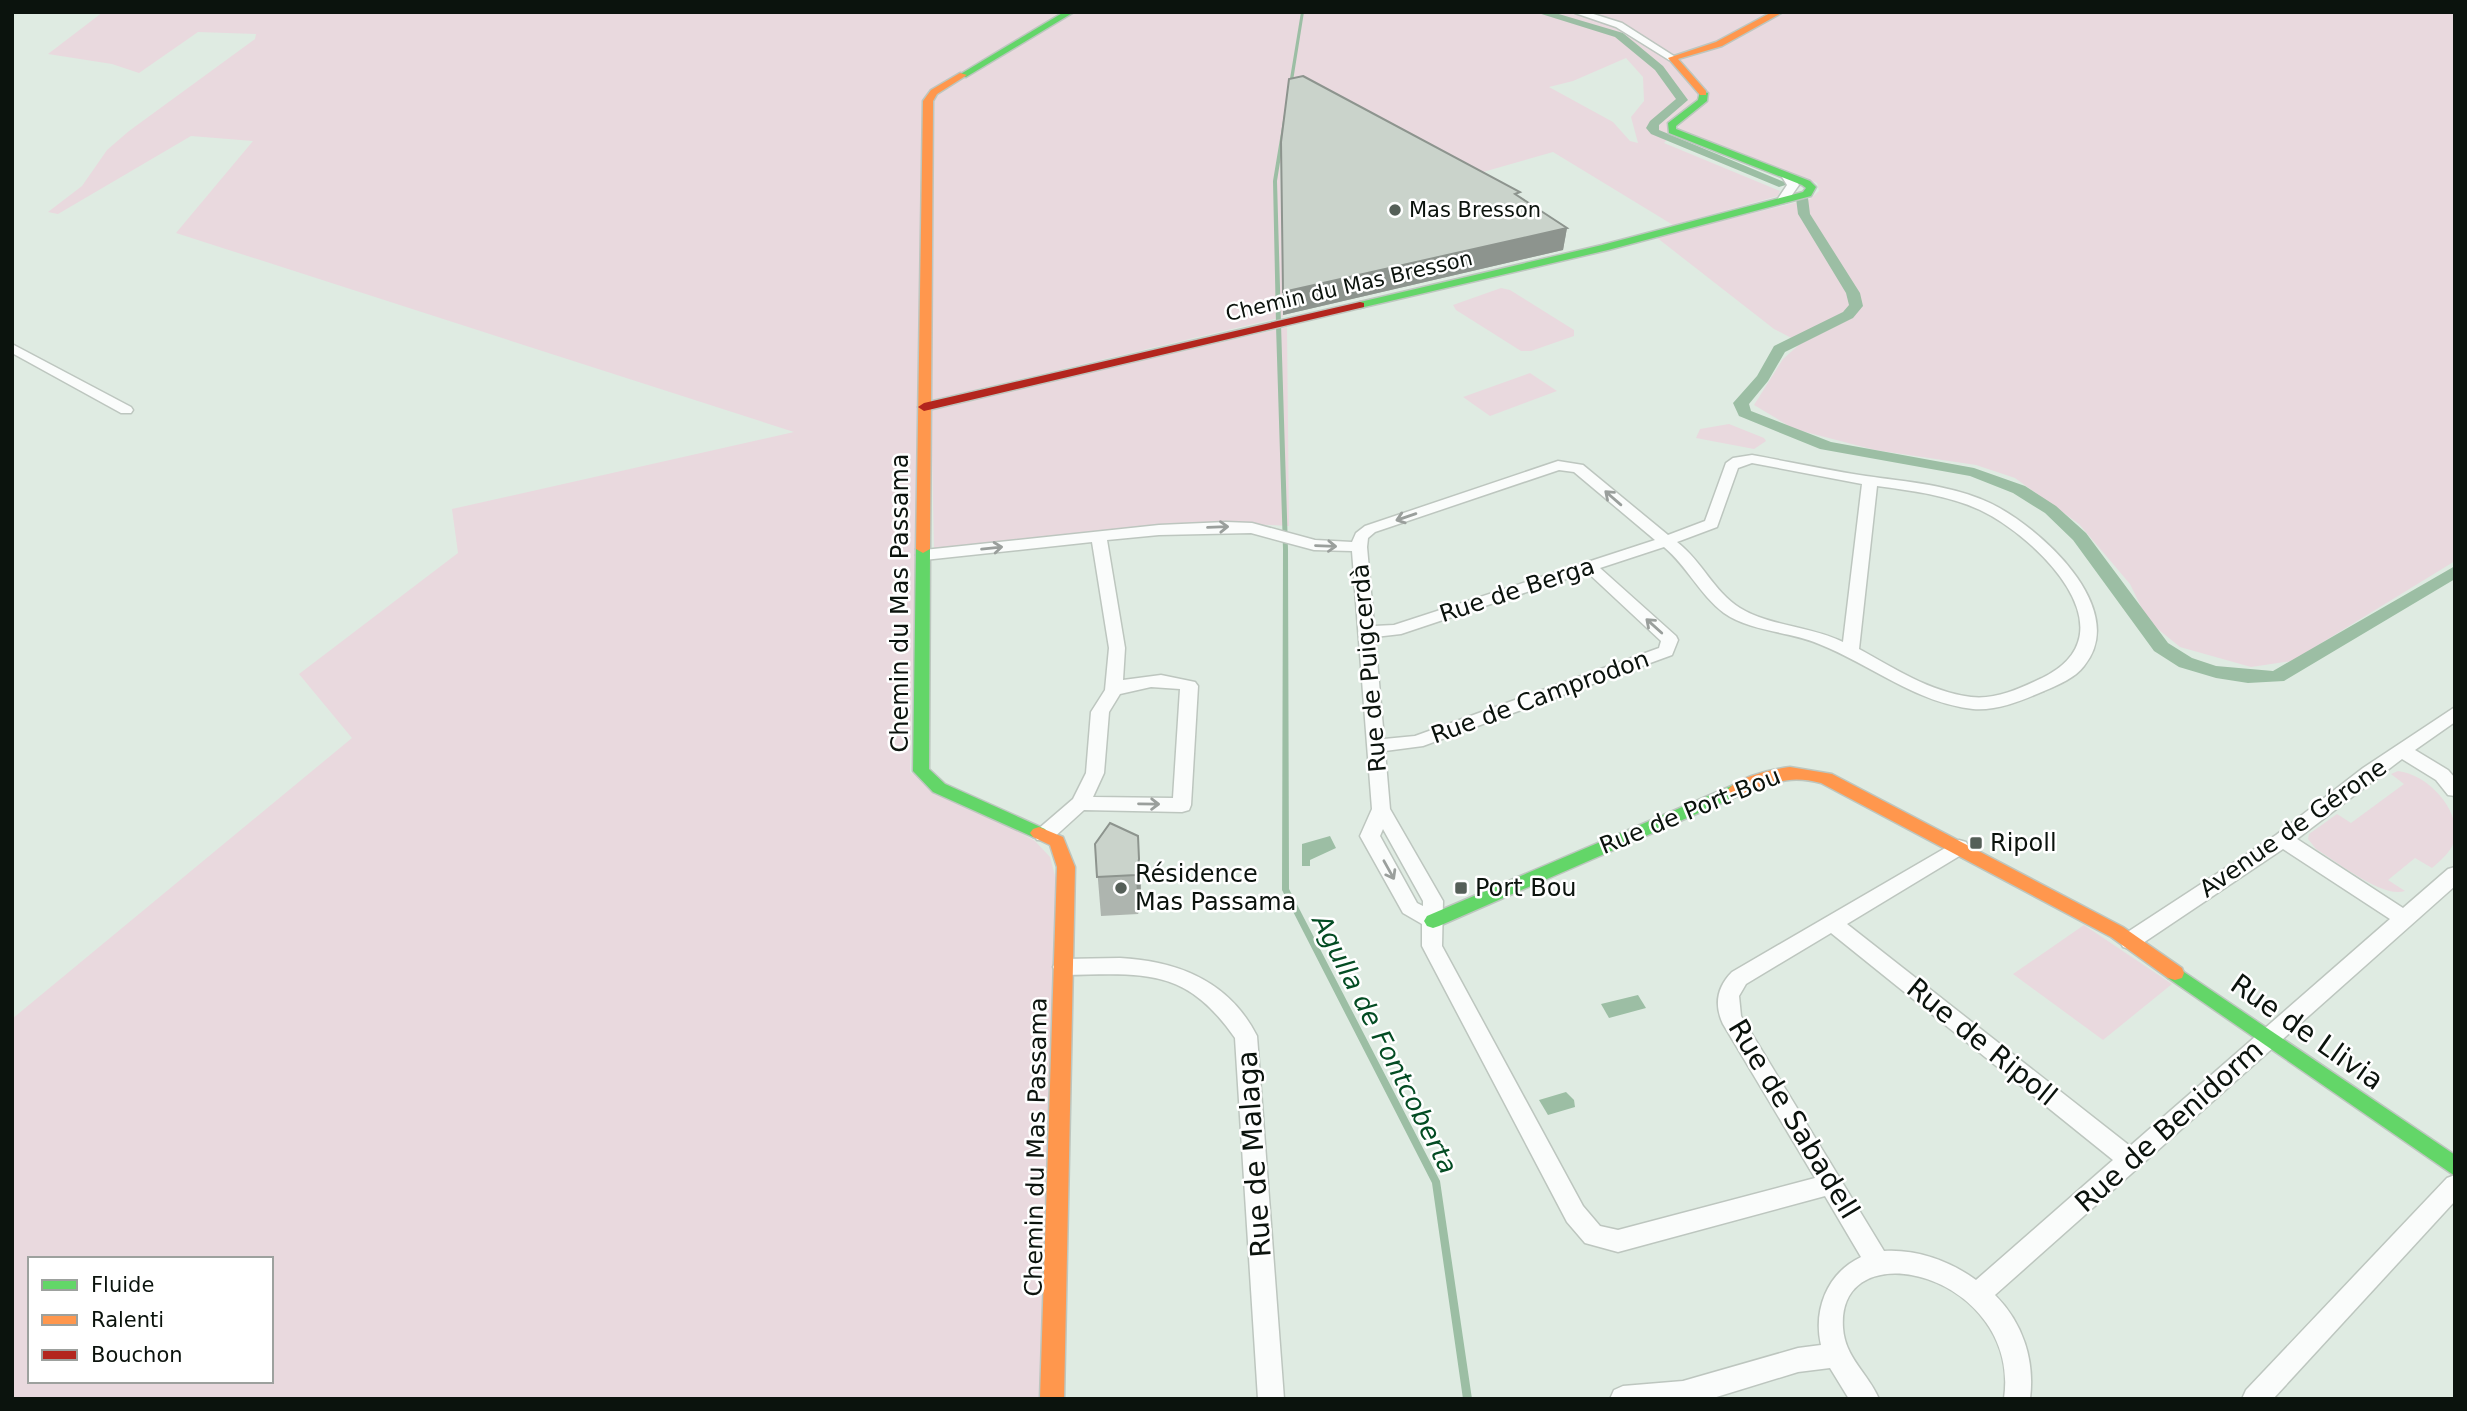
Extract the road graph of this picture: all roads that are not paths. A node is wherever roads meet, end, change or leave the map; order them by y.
1 (1070, 12) edge
2 (1779, 12) edge
3 (1580, 13) edge
4 (1672, 58) junction
5 (12, 348) edge
6 (924, 407) junction
7 (126, 410) dead end
8 (1870, 481) junction
9 (1099, 537) junction
10 (1666, 541) junction
11 (1359, 547) junction
12 (924, 555) junction
13 (1590, 567) junction
14 (1367, 632) junction
15 (1850, 654) junction
16 (1114, 690) junction
17 (2455, 713) edge
18 (1378, 746) junction
19 (2402, 750) junction
20 (2455, 790) edge
21 (1080, 803) junction
22 (1044, 835) junction
23 (2283, 840) junction
24 (1959, 847) junction
25 (2455, 874) edge
26 (2404, 918) junction
27 (1433, 921) junction
28 (1833, 923) junction
29 (2130, 941) junction
30 (1063, 967) junction
31 (2269, 1036) junction
32 (2131, 1161) junction
33 (2455, 1167) edge
34 (1833, 1184) junction
35 (2455, 1185) edge
36 (1878, 1263) junction
37 (1977, 1295) junction
38 (1836, 1355) junction
39 (1681, 1396) edge
40 (1052, 1399) edge
41 (1271, 1399) edge
42 (1623, 1399) edge
43 (1866, 1399) edge
44 (2018, 1399) edge
45 (2255, 1399) edge

1 - 6 street, Chemin du Mas Passama
2 - 4 street
3 - 4 street
4 - 6 street, Chemin du Mas Bresson
5 - 7 street
6 - 12 street, Chemin du Mas Passama
8 - 10 street, Rue de Berga
8 - 15 street
8 - 15 street
9 -> 11 street
12 -> 9 street
9 - 16 street
10 -> 11 street, Rue de Puigcerdà
10 - 13 street, Rue de Berga
10 - 15 street, Rue de Puigcerdà
11 - 14 street, Rue de Puigcerdà
12 - 22 street, Chemin du Mas Passama
13 - 14 street, Rue de Berga
18 -> 13 street, Rue de Camprodon
14 - 18 street, Rue de Puigcerdà
16 - 21 street
21 -> 16 street
17 - 19 street, Avenue de Gérone
18 - 27 street, Rue de Puigcerdà
19 - 20 street
19 - 23 street, Avenue de Gérone
21 - 22 street
22 - 30 street, Chemin du Mas Passama
23 - 26 street
23 - 29 street, Avenue de Gérone
24 - 27 street, Rue de Port-Bou
24 - 28 street, Rue de Sabadell
24 - 29 street, Rue de Port-Bou
25 - 26 street, Rue de Benidorm
26 - 31 street, Rue de Benidorm
27 - 34 street
28 - 32 street, Rue de Ripoll
28 - 34 street, Rue de Sabadell
29 - 31 street, Rue de Llivia
30 - 40 street, Chemin du Mas Passama
30 - 41 street, Rue de Malaga
31 - 32 street, Rue de Benidorm
31 - 33 street, Rue de Llivia
32 - 37 street, Rue de Benidorm
34 - 36 street, Rue de Sabadell
35 - 45 street
36 - 37 street
36 - 38 street
37 - 44 street
38 - 39 street
38 - 43 street
39 - 42 street

